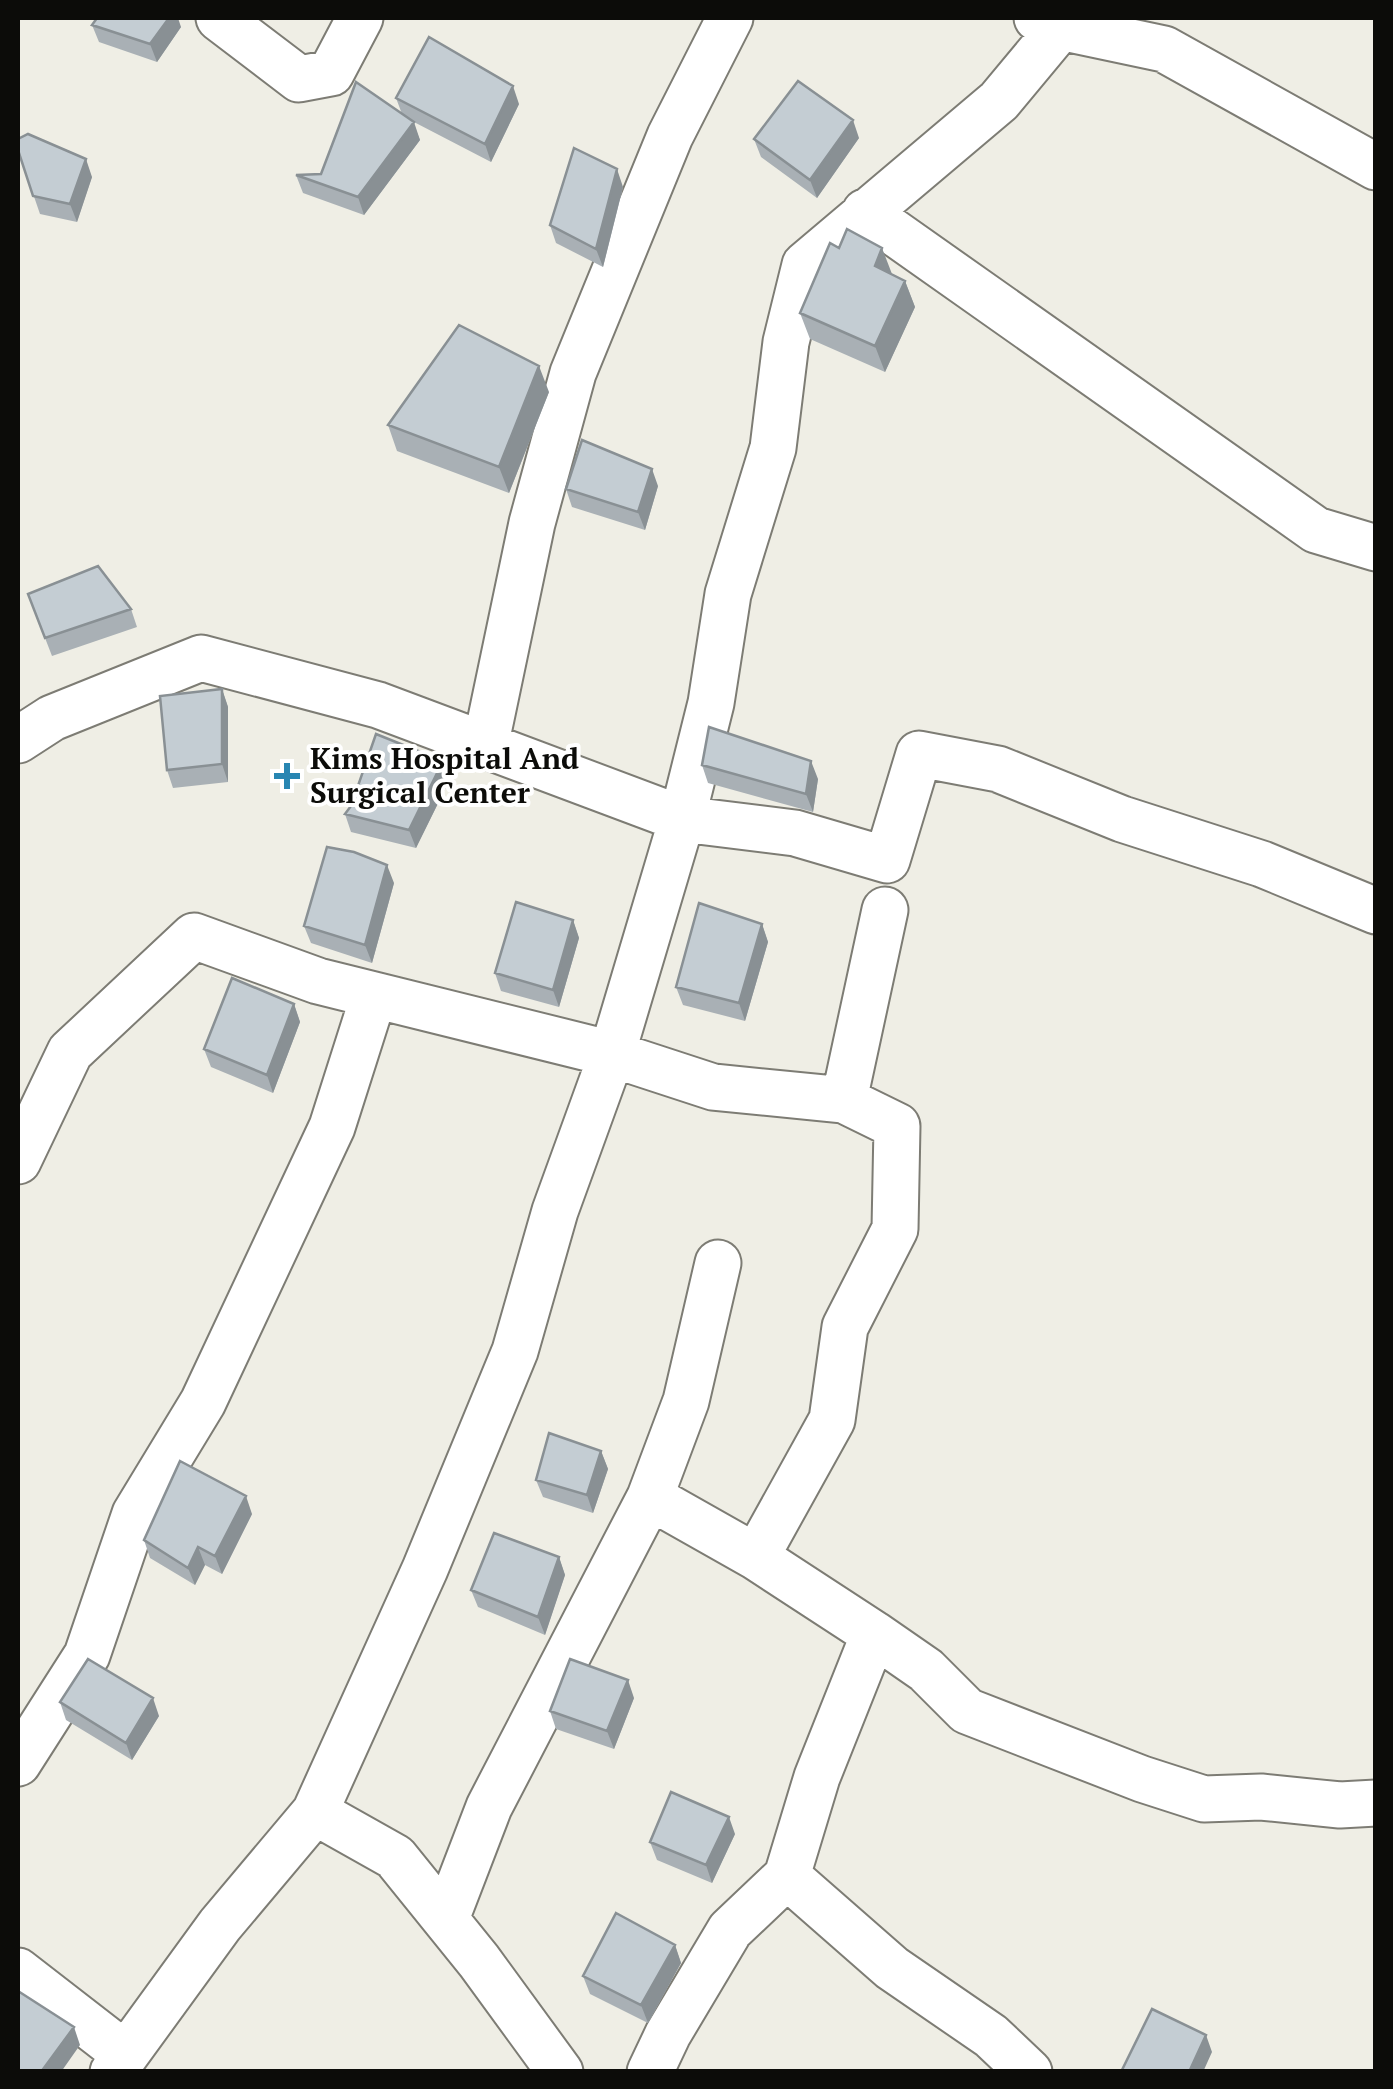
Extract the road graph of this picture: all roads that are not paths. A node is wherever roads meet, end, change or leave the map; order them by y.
1 (219, 18) edge
2 (360, 18) edge
3 (730, 18) edge
4 (1054, 21) edge
5 (1376, 167) edge
6 (865, 212) junction
7 (1376, 548) edge
8 (18, 740) edge
9 (485, 747) junction
10 (682, 819) junction
11 (886, 910) dead end
12 (1376, 912) edge
13 (374, 995) junction
14 (612, 1054) junction
15 (844, 1100) junction
16 (18, 1162) edge
17 (718, 1263) dead end
18 (650, 1497) junction
19 (756, 1558) junction
20 (874, 1634) junction
21 (18, 1763) edge
22 (1376, 1803) edge
23 (314, 1812) junction
24 (786, 1876) junction
25 (446, 1920) junction
26 (18, 1971) edge
27 (119, 2063) edge
28 (560, 2072) edge
29 (650, 2072) edge
30 (1029, 2072) edge

1 - 2 street
3 - 9 street
4 - 5 street
4 - 6 street
6 - 7 street
6 - 10 street
8 - 9 street
9 - 10 street
10 - 12 street
10 - 14 street
11 - 15 street
13 - 14 street
13 - 16 street
13 - 21 street
14 - 15 street
14 - 23 street
15 - 19 street
17 - 18 street
18 - 19 street
18 - 25 street
19 - 20 street
20 - 22 street
20 - 24 street
23 - 25 street
23 - 27 street
24 - 29 street
24 - 30 street
25 - 28 street
26 - 27 street

